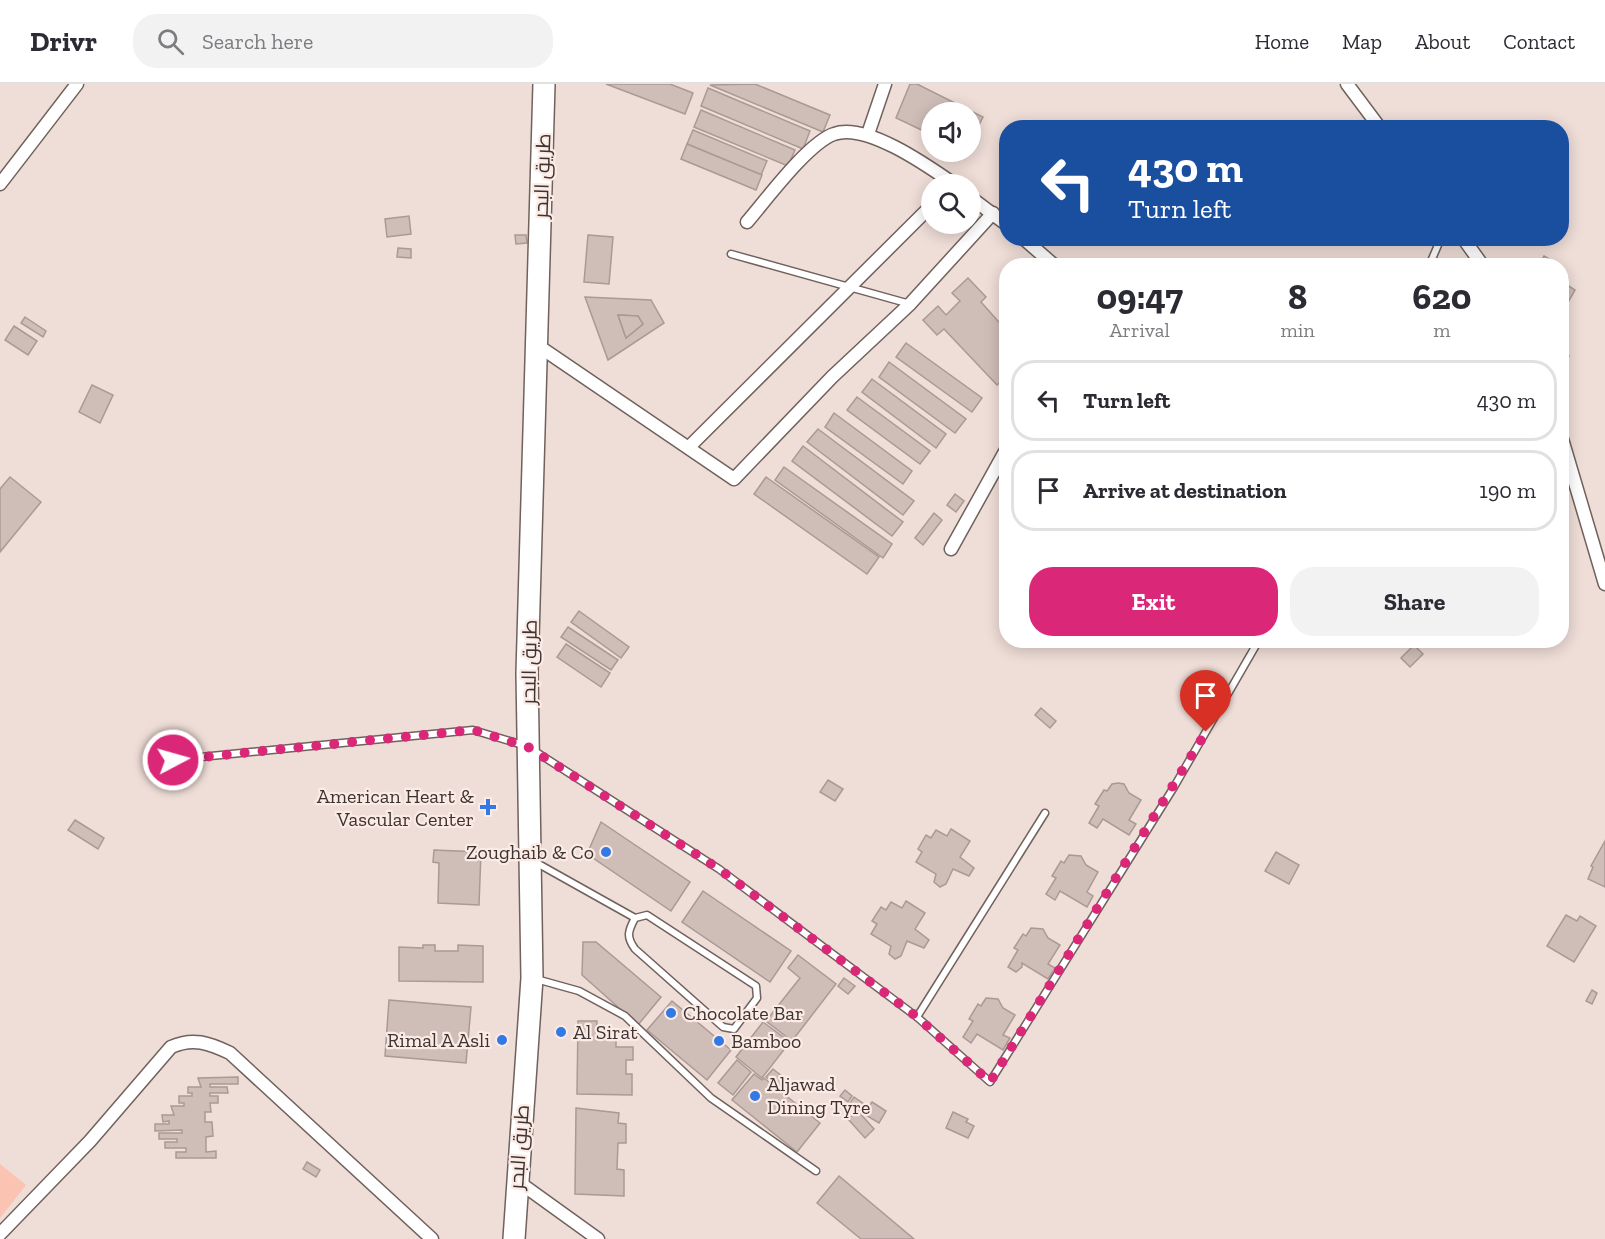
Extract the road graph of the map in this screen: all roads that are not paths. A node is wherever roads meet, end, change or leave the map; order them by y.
1 (77, 84) edge
2 (544, 84) edge
3 (885, 84) edge
4 (1347, 84) edge
5 (1374, 120) edge
6 (867, 134) junction
7 (936, 174) edge
8 (0, 184) edge
9 (981, 205) edge
10 (993, 213) junction
11 (921, 216) edge
12 (999, 218) edge
13 (747, 222) dead end
14 (1032, 246) edge
15 (731, 254) dead end
16 (1046, 258) edge
17 (849, 285) junction
18 (910, 304) junction
19 (537, 345) junction
20 (689, 447) junction
21 (999, 463) edge
22 (1569, 463) edge
23 (951, 549) dead end
24 (1605, 584) edge
25 (1253, 648) edge
26 (528, 747) junction
27 (151, 762) dead end
28 (1045, 813) dead end
29 (529, 859) junction
30 (635, 918) junction
31 (532, 978) junction
32 (917, 1017) junction
33 (816, 1171) dead end
34 (516, 1180) junction
35 (0, 1234) edge
36 (432, 1239) edge
37 (514, 1239) edge
38 (598, 1239) edge

1 - 8 street
2 - 19 highway, طريق البحر
3 - 6 street
4 - 5 street
6 - 7 street
6 - 13 street
9 - 10 street
10 - 12 street
10 - 18 street
11 - 17 street
14 - 16 street
15 - 17 lane
17 - 18 lane
17 - 20 street
18 - 20 street
19 - 20 street
19 - 26 highway, طريق البحر
21 - 23 street
22 - 24 street
25 - 32 lane
26 - 27 lane
26 - 29 highway, طريق البحر
26 - 32 lane
28 - 32 lane
29 - 30 lane
29 - 31 highway, طريق البحر
30 - 30 lane
31 - 33 lane
31 - 34 highway, طريق البحر
34 - 37 highway, طريق البحر
34 - 38 street
35 - 36 street

